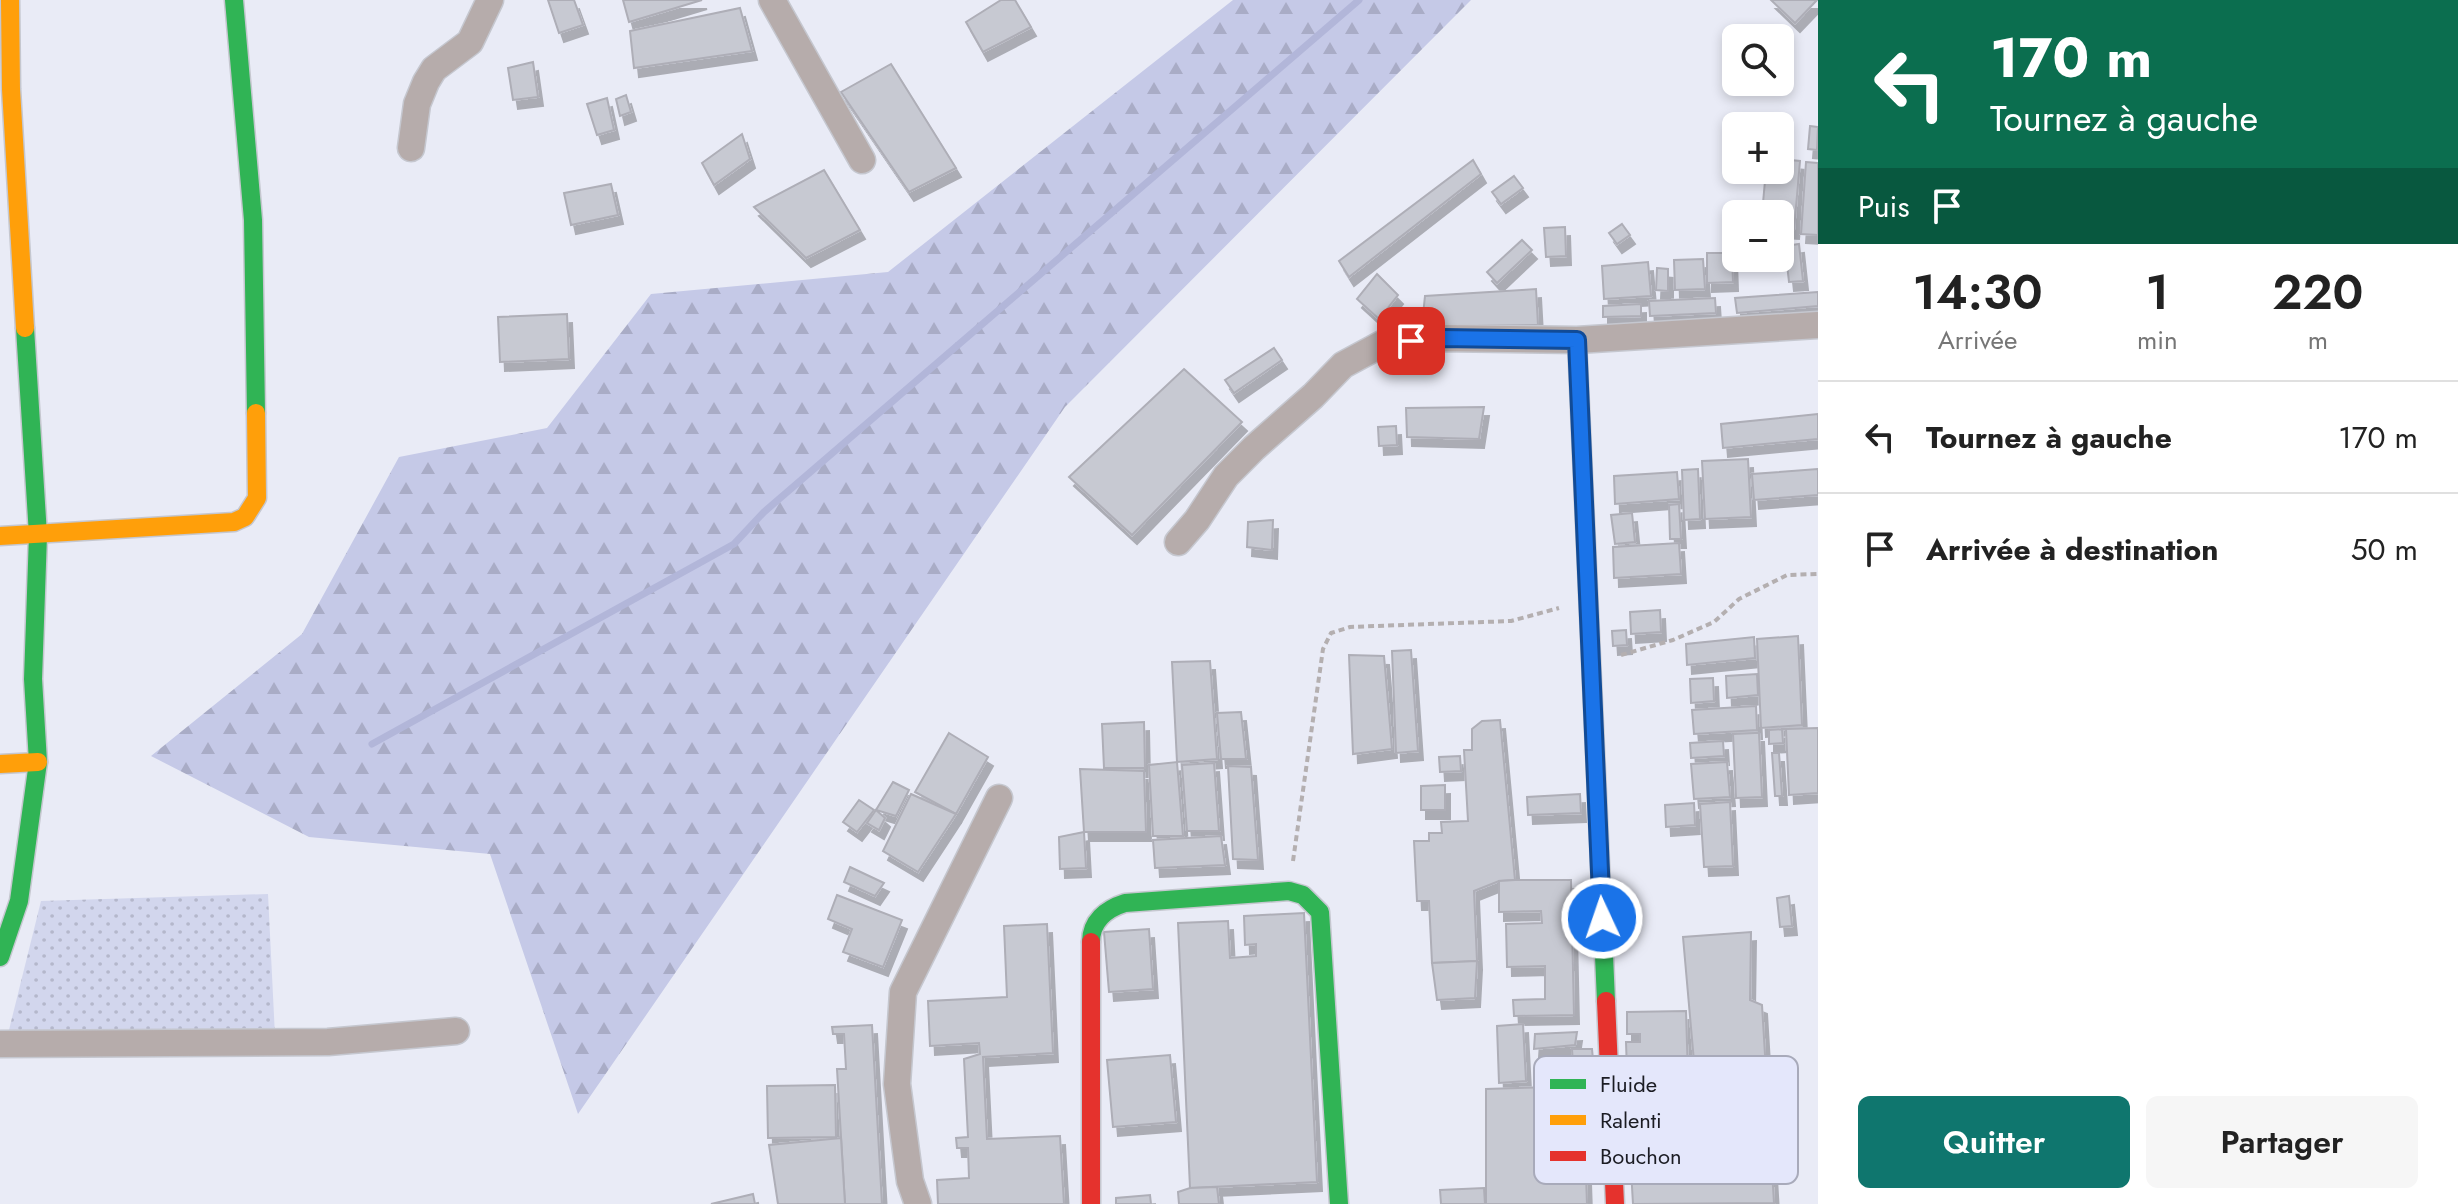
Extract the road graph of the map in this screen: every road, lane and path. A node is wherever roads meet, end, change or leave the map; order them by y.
1 (10, 0) edge
2 (234, 0) edge
3 (490, 0) edge
4 (772, 0) edge
5 (6, 90) edge
6 (411, 148) dead end
7 (862, 160) dead end
8 (11, 294) edge
9 (1818, 325) edge
10 (1577, 340) junction
11 (38, 535) junction
12 (0, 536) edge
13 (1178, 542) dead end
14 (1818, 574) edge
15 (1589, 596) junction
16 (1591, 663) junction
17 (38, 762) junction
18 (0, 764) edge
19 (999, 798) dead end
20 (1289, 891) junction
21 (0, 957) edge
22 (456, 1031) dead end
23 (0, 1044) edge
24 (1608, 1056) edge
25 (1614, 1184) edge
26 (918, 1204) edge
27 (1091, 1204) edge
28 (1339, 1204) edge
29 (1615, 1204) edge

1 - 5 street
2 - 11 street
3 - 6 street
4 - 7 street
5 - 8 street
8 - 11 street
9 - 10 street
10 - 13 street
10 - 15 street
11 - 12 street
11 - 17 street
14 - 16 path
15 - 16 street
15 - 20 path
16 - 24 street
17 - 18 street
17 - 21 street
19 - 26 street
20 - 27 street
20 - 28 street
22 - 23 street
25 - 29 street

